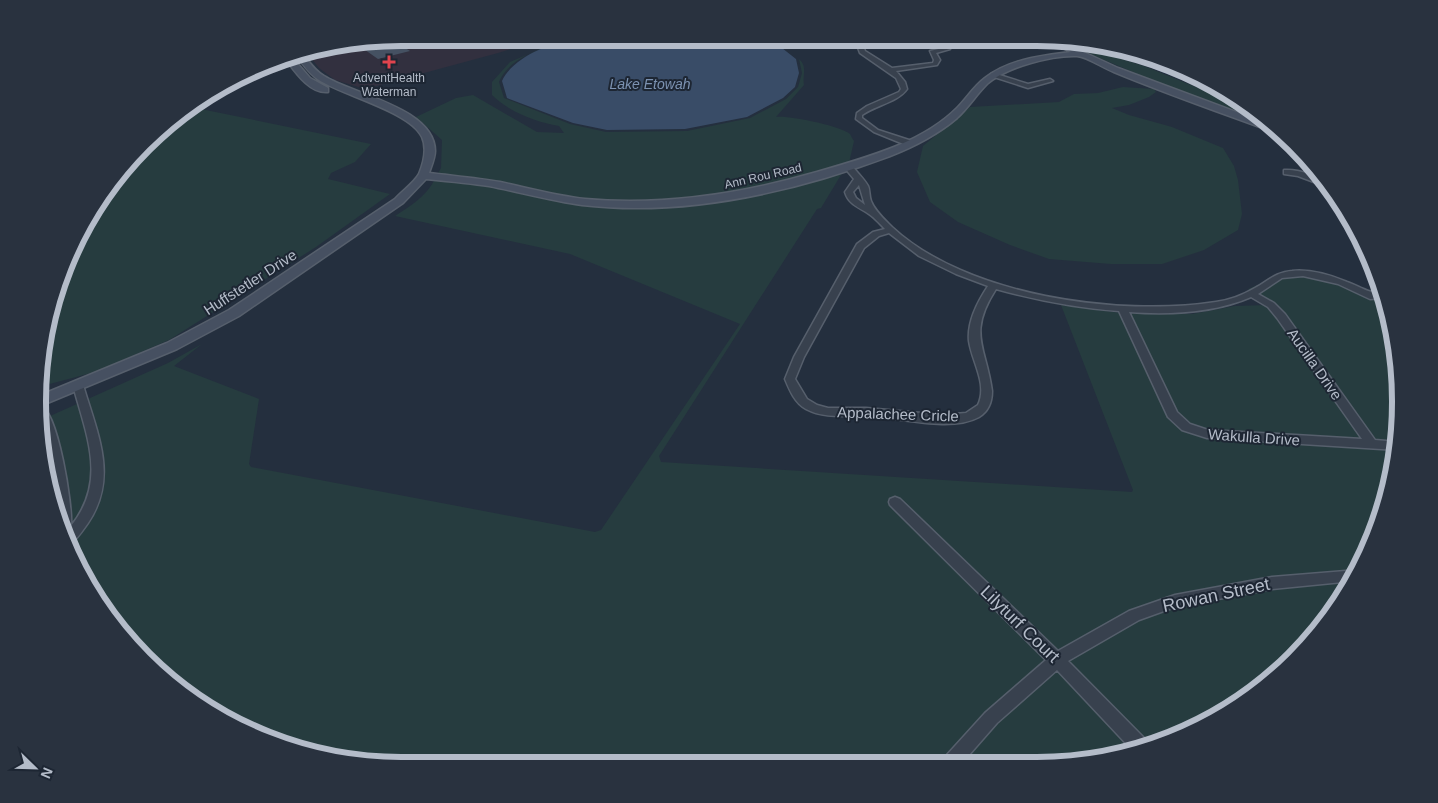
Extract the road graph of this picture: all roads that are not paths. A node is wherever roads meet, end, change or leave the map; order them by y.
1 (860, 46) edge
2 (1063, 47) edge
3 (947, 49) dead end
4 (1076, 54) junction
5 (304, 60) edge
6 (292, 63) edge
7 (889, 70) junction
8 (993, 76) junction
9 (1050, 81) dead end
10 (1256, 123) edge
11 (426, 140) junction
12 (909, 143) junction
13 (848, 167) junction
14 (1287, 172) dead end
15 (423, 176) junction
16 (858, 180) junction
17 (1314, 180) edge
18 (867, 200) junction
19 (854, 202) junction
20 (873, 213) junction
21 (891, 230) junction
22 (994, 285) junction
23 (1250, 293) junction
24 (1376, 296) edge
25 (1123, 309) junction
26 (78, 385) junction
27 (46, 399) edge
28 (47, 427) edge
29 (1371, 444) junction
30 (1389, 445) edge
31 (895, 502) dead end
32 (66, 517) edge
33 (72, 535) edge
34 (1346, 576) edge
35 (1057, 660) junction
36 (1137, 742) edge
37 (956, 757) edge

1 - 7 street
2 - 4 street
3 - 7 street
4 - 8 street, Ann Rou Road
4 - 10 street
5 - 11 street
6 - 11 street
7 - 12 street
8 - 9 street
8 - 12 street, Ann Rou Road
11 - 15 street, Huffstetler Drive
12 - 13 street, Ann Rou Road
13 - 15 street, Ann Rou Road
13 - 16 street
14 - 17 street
15 - 26 street, Huffstetler Drive
16 - 18 street
16 - 19 street
18 - 19 street
18 - 20 street
19 - 20 street
20 - 21 street
21 - 22 street
21 - 22 street, Appalachee Cricle
22 - 25 street
23 - 24 street
23 - 25 street
23 - 29 street, Aucilla Drive
25 - 29 street, Wakulla Drive
26 - 27 street, Huffstetler Drive
26 - 33 street
28 - 32 street
29 - 30 street, Wakulla Drive
31 - 35 street, Lilyturf Court
34 - 35 street, Rowan Street
35 - 36 street, Lilyturf Court
35 - 37 street, Rowan Street

